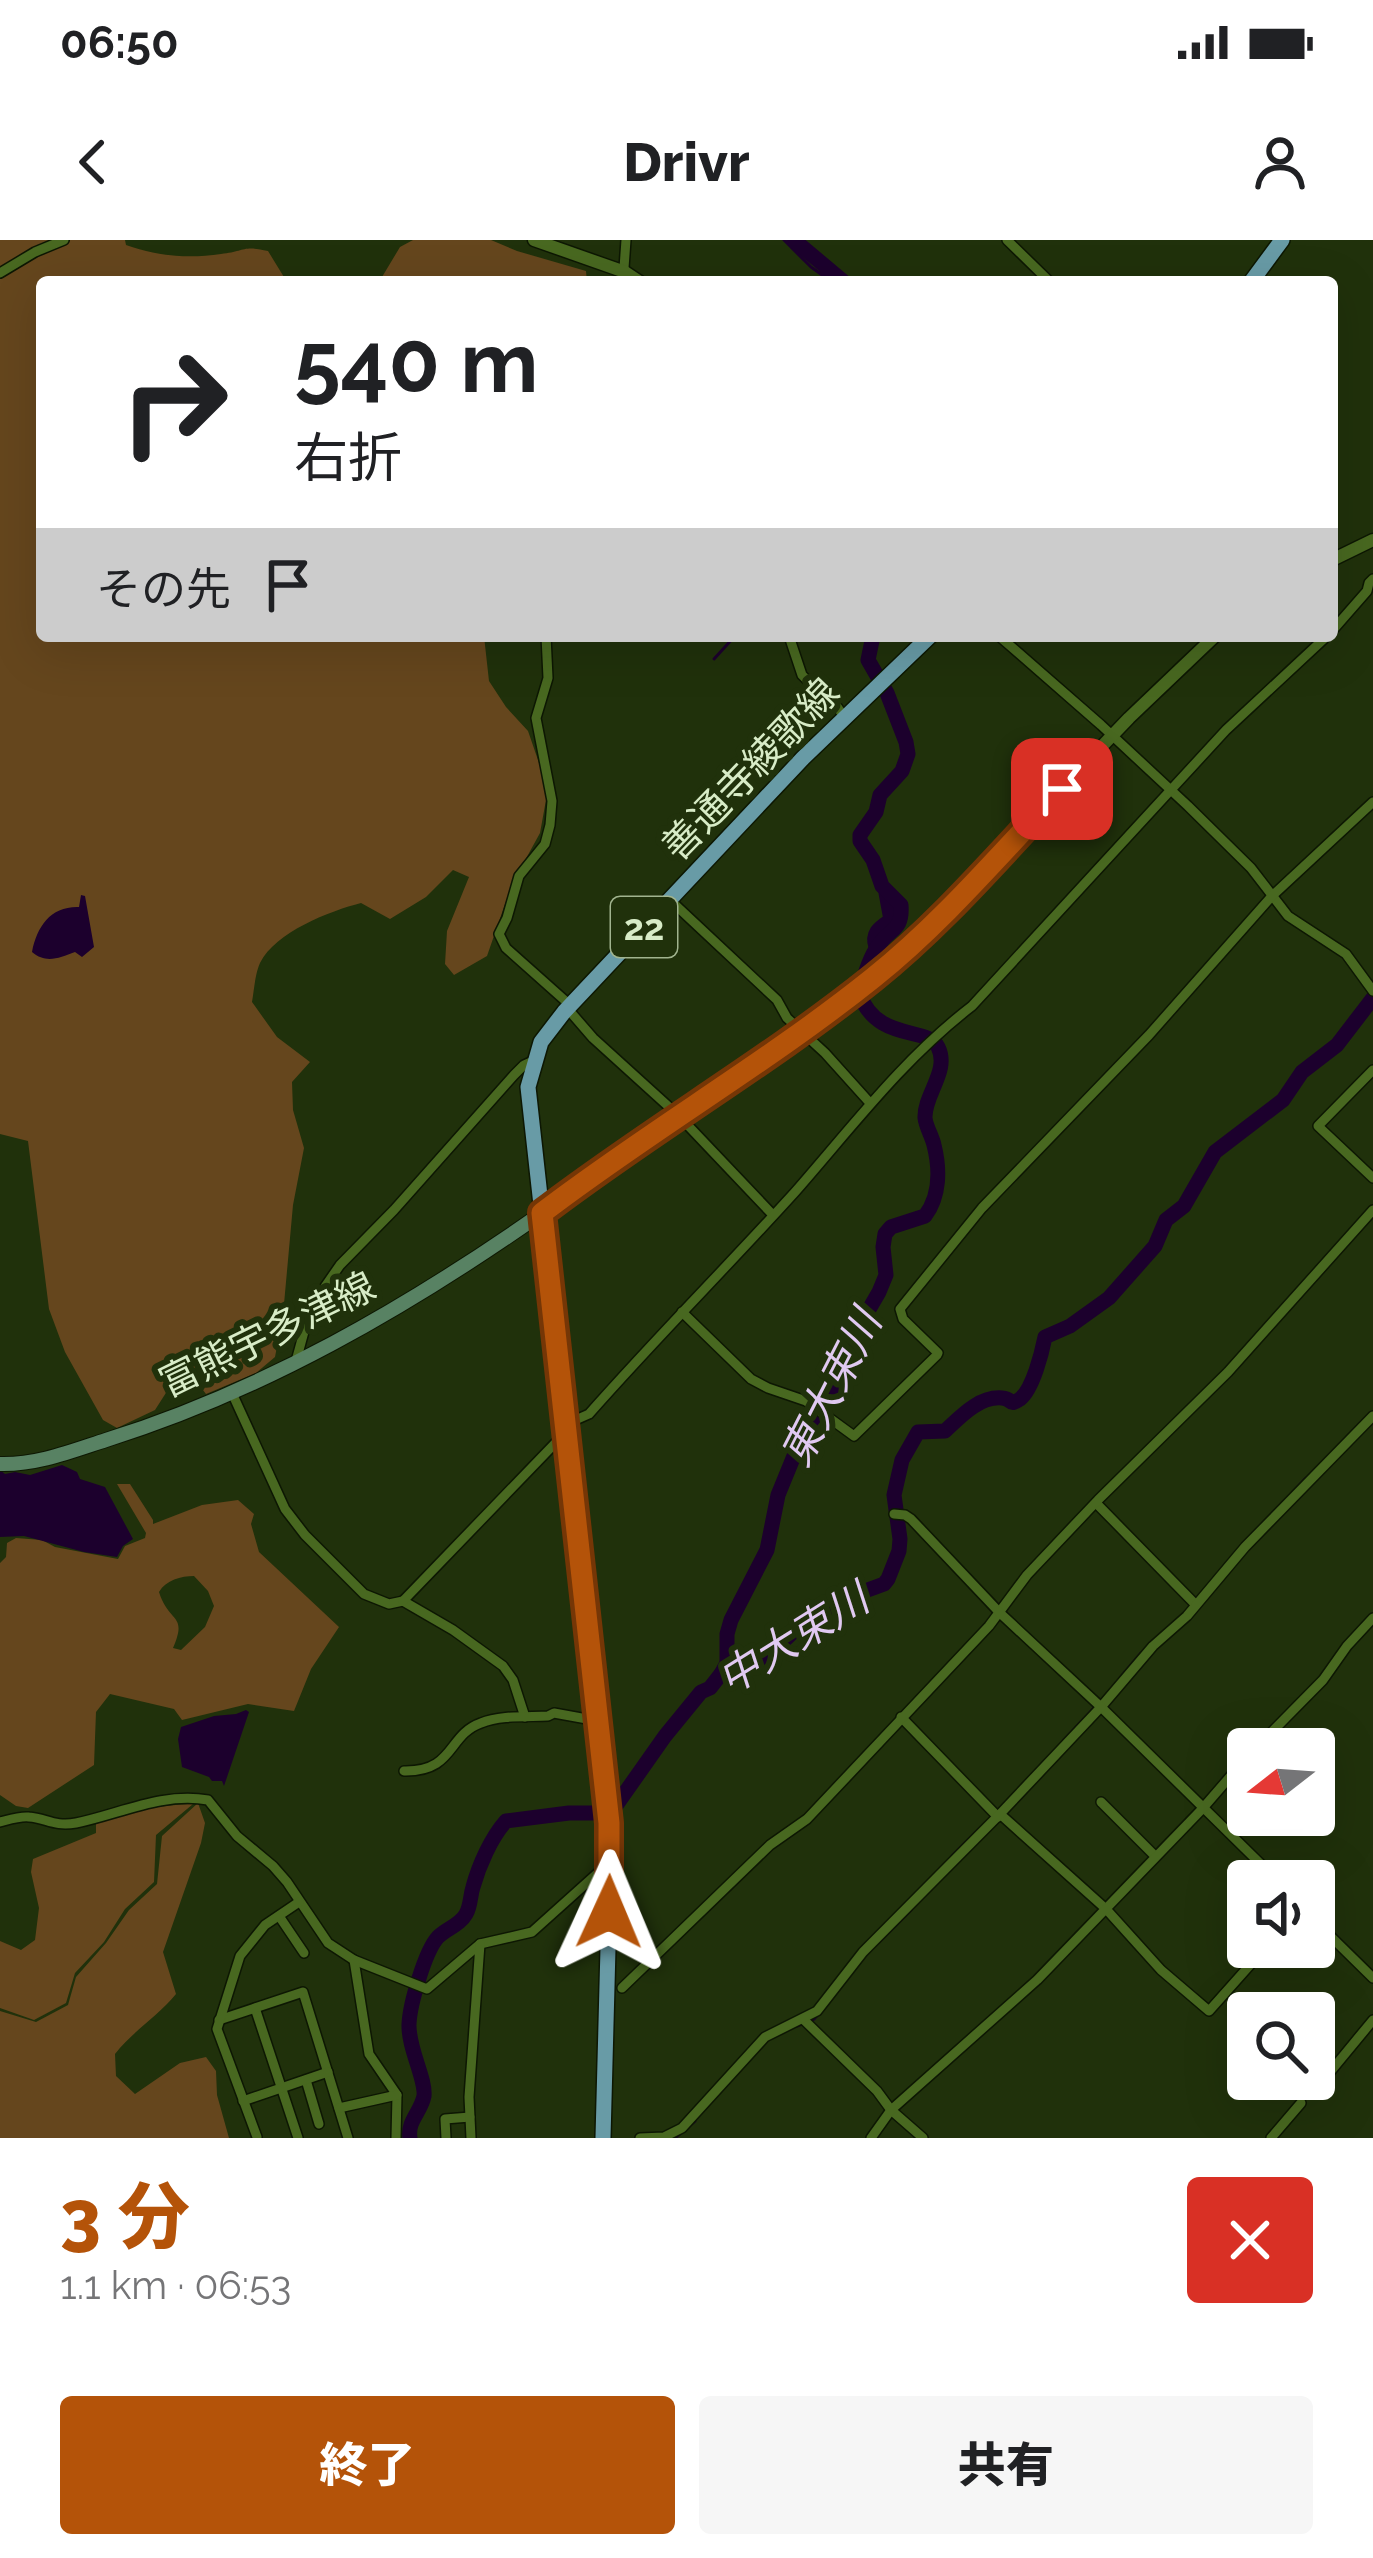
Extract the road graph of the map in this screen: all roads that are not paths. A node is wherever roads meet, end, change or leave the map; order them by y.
1 (64, 240) edge
2 (534, 240) edge
3 (626, 240) edge
4 (1007, 240) edge
5 (1028, 240) edge
6 (1282, 240) edge
7 (1017, 249) junction
8 (0, 273) edge
9 (622, 276) edge
10 (624, 276) edge
11 (1044, 276) edge
12 (1255, 276) edge
13 (1373, 540) edge
14 (1338, 552) edge
15 (1373, 579) edge
16 (1338, 624) edge
17 (545, 642) edge
18 (791, 642) edge
19 (924, 642) edge
20 (1007, 642) edge
21 (1209, 642) edge
22 (1320, 642) edge
23 (844, 717) junction
24 (1113, 736) junction
25 (1172, 790) junction
26 (1373, 802) edge
27 (1272, 896) junction
28 (670, 900) junction
29 (1373, 990) edge
30 (568, 1007) junction
31 (801, 1033) junction
32 (535, 1060) junction
33 (1373, 1070) edge
34 (870, 1103) junction
35 (680, 1116) junction
36 (1373, 1178) edge
37 (1373, 1210) edge
38 (542, 1213) junction
39 (772, 1215) junction
40 (682, 1312) junction
41 (296, 1361) junction
42 (232, 1393) junction
43 (1373, 1416) edge
44 (564, 1429) junction
45 (0, 1463) edge
46 (1096, 1503) junction
47 (896, 1514) dead end
48 (403, 1601) junction
49 (1194, 1603) junction
50 (1000, 1613) junction
51 (1373, 1618) edge
52 (1098, 1706) junction
53 (525, 1717) junction
54 (901, 1717) junction
55 (598, 1721) junction
56 (1276, 1728) edge
57 (404, 1771) dead end
58 (1227, 1780) edge
59 (1101, 1802) dead end
60 (1203, 1808) junction
61 (997, 1815) junction
62 (0, 1822) edge
63 (1155, 1856) junction
64 (1256, 1860) edge
65 (610, 1862) junction
66 (299, 1902) junction
67 (1106, 1909) junction
68 (279, 1916) junction
69 (1335, 1941) edge
70 (480, 1944) junction
71 (304, 1953) dead end
72 (354, 1960) junction
73 (1247, 1968) edge
74 (1373, 1978) edge
75 (622, 1988) dead end
76 (255, 2008) junction
77 (219, 2020) junction
78 (1373, 2020) edge
79 (806, 2022) junction
80 (1335, 2066) edge
81 (328, 2072) junction
82 (306, 2080) junction
83 (281, 2088) junction
84 (398, 2095) junction
85 (244, 2101) junction
86 (1300, 2103) dead end
87 (339, 2108) junction
88 (891, 2110) junction
89 (470, 2117) junction
90 (319, 2124) dead end
91 (257, 2137) edge
92 (298, 2138) edge
93 (348, 2138) edge
94 (396, 2138) edge
95 (446, 2138) edge
96 (471, 2138) edge
97 (603, 2138) edge
98 (640, 2138) edge
99 (872, 2138) edge
100 (923, 2138) edge
101 (1271, 2138) edge

1 - 8 street
2 - 9 street
3 - 10 street
4 - 7 street
5 - 7 street
6 - 12 main road
7 - 11 street
13 - 14 street
15 - 16 street
17 - 30 street
18 - 23 street
19 - 23 main road, 善通寺綾歌線 / 22
20 - 24 street
21 - 24 street
22 - 25 street
23 - 28 main road, 善通寺綾歌線 / 22
24 - 25 street
24 - 31 street
25 - 27 street
25 - 34 street
26 - 27 street
27 - 29 street
27 - 40 street
28 - 30 main road, 善通寺綾歌線 / 22
28 - 31 street
30 - 32 main road, 善通寺綾歌線 / 22
30 - 35 street
31 - 34 street
31 - 35 street
32 - 38 main road, 善通寺綾歌線 / 22
32 - 41 street
33 - 36 street
34 - 39 street
35 - 38 street
35 - 39 street
37 - 46 street
38 - 41 main road, 富熊宇多津線
38 - 44 main road, 善通寺綾歌線 / 22
39 - 40 street
40 - 44 street
41 - 42 main road, 富熊宇多津線
42 - 45 main road, 富熊宇多津線
42 - 48 street
43 - 49 street
44 - 48 street
44 - 55 main road, 善通寺綾歌線 / 22
46 - 49 street
46 - 50 street
47 - 50 street
48 - 53 street
49 - 52 street
50 - 52 street
50 - 54 street
51 - 56 street
52 - 60 street
52 - 61 street
53 - 55 street
53 - 57 street
54 - 61 street
54 - 75 street
55 - 65 main road, 善通寺綾歌線 / 22
58 - 60 street
59 - 63 street
60 - 63 street
60 - 64 street
61 - 67 street
61 - 79 street
62 - 66 street
63 - 67 street
65 - 70 street
65 - 97 main road, 善通寺綾歌線 / 22
66 - 68 street
66 - 72 street
67 - 73 street
67 - 88 street
68 - 71 street
68 - 77 street
69 - 74 street
70 - 72 street
70 - 89 street
72 - 84 street
76 - 77 street
76 - 81 street
76 - 83 street
77 - 85 street
78 - 80 street
79 - 88 street
79 - 98 street
81 - 82 street
81 - 87 street
82 - 83 street
82 - 90 street
83 - 85 street
83 - 92 street
84 - 87 street
84 - 94 street
85 - 91 street
86 - 101 street
87 - 93 street
88 - 99 street
88 - 100 street
89 - 95 street
89 - 96 street

